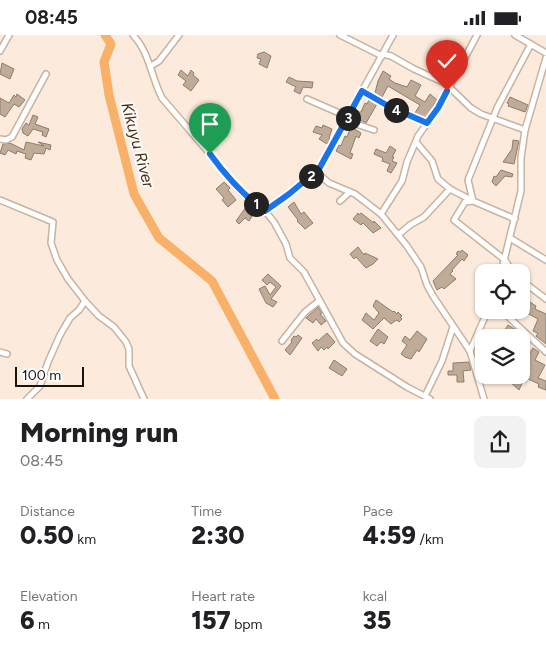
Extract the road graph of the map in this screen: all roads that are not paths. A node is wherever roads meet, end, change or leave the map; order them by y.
1 (9, 35) edge
2 (134, 35) edge
3 (179, 35) edge
4 (340, 35) edge
5 (393, 35) edge
6 (477, 35) edge
7 (515, 35) edge
8 (531, 44) junction
9 (0, 51) edge
10 (546, 53) edge
11 (382, 55) junction
12 (546, 58) edge
13 (150, 66) junction
14 (46, 74) dead end
15 (544, 74) edge
16 (450, 86) junction
17 (362, 91) junction
18 (308, 99) dead end
19 (350, 114) junction
20 (493, 118) junction
21 (347, 121) junction
22 (427, 123) junction
23 (525, 130) junction
24 (374, 131) dead end
25 (0, 139) edge
26 (416, 142) junction
27 (316, 172) junction
28 (450, 189) junction
29 (350, 192) junction
30 (0, 200) edge
31 (340, 201) dead end
32 (472, 201) junction
33 (265, 211) junction
34 (381, 214) junction
35 (515, 219) junction
36 (398, 235) junction
37 (510, 238) junction
38 (505, 260) junction
39 (546, 260) edge
40 (504, 264) edge
41 (507, 264) edge
42 (530, 287) edge
43 (546, 299) edge
44 (85, 301) junction
45 (318, 301) junction
46 (484, 319) edge
47 (511, 319) edge
48 (453, 327) junction
49 (282, 341) dead end
50 (470, 351) junction
51 (0, 352) edge
52 (546, 352) edge
53 (7, 354) dead end
54 (427, 398) edge
55 (28, 399) edge
56 (144, 399) edge
57 (484, 399) edge

1 - 9 street
2 - 13 street
3 - 13 street
4 - 11 street
5 - 11 street
6 - 16 street
7 - 8 street
8 - 10 street
8 - 20 street
11 - 16 street
11 - 17 street
12 - 15 street
13 - 33 street
14 - 25 street
15 - 23 street
16 - 20 street
16 - 22 street
17 - 19 street
17 - 22 street
18 - 19 street
19 - 21 street
20 - 23 street
20 - 32 street
21 - 24 street
21 - 27 street
22 - 26 street
23 - 35 street
26 - 28 street
26 - 34 street
27 - 29 street
27 - 33 street
28 - 32 street
28 - 36 street
29 - 31 street
29 - 34 street
30 - 44 street
32 - 35 street
32 - 38 street
33 - 45 street
34 - 36 street
35 - 37 street
36 - 48 street
37 - 38 street
37 - 39 street
38 - 40 street
38 - 41 street
42 - 43 street
44 - 55 street
44 - 56 street
45 - 49 street
45 - 54 street
46 - 50 street
47 - 52 street
48 - 50 street
48 - 54 street
50 - 57 street
51 - 53 street

